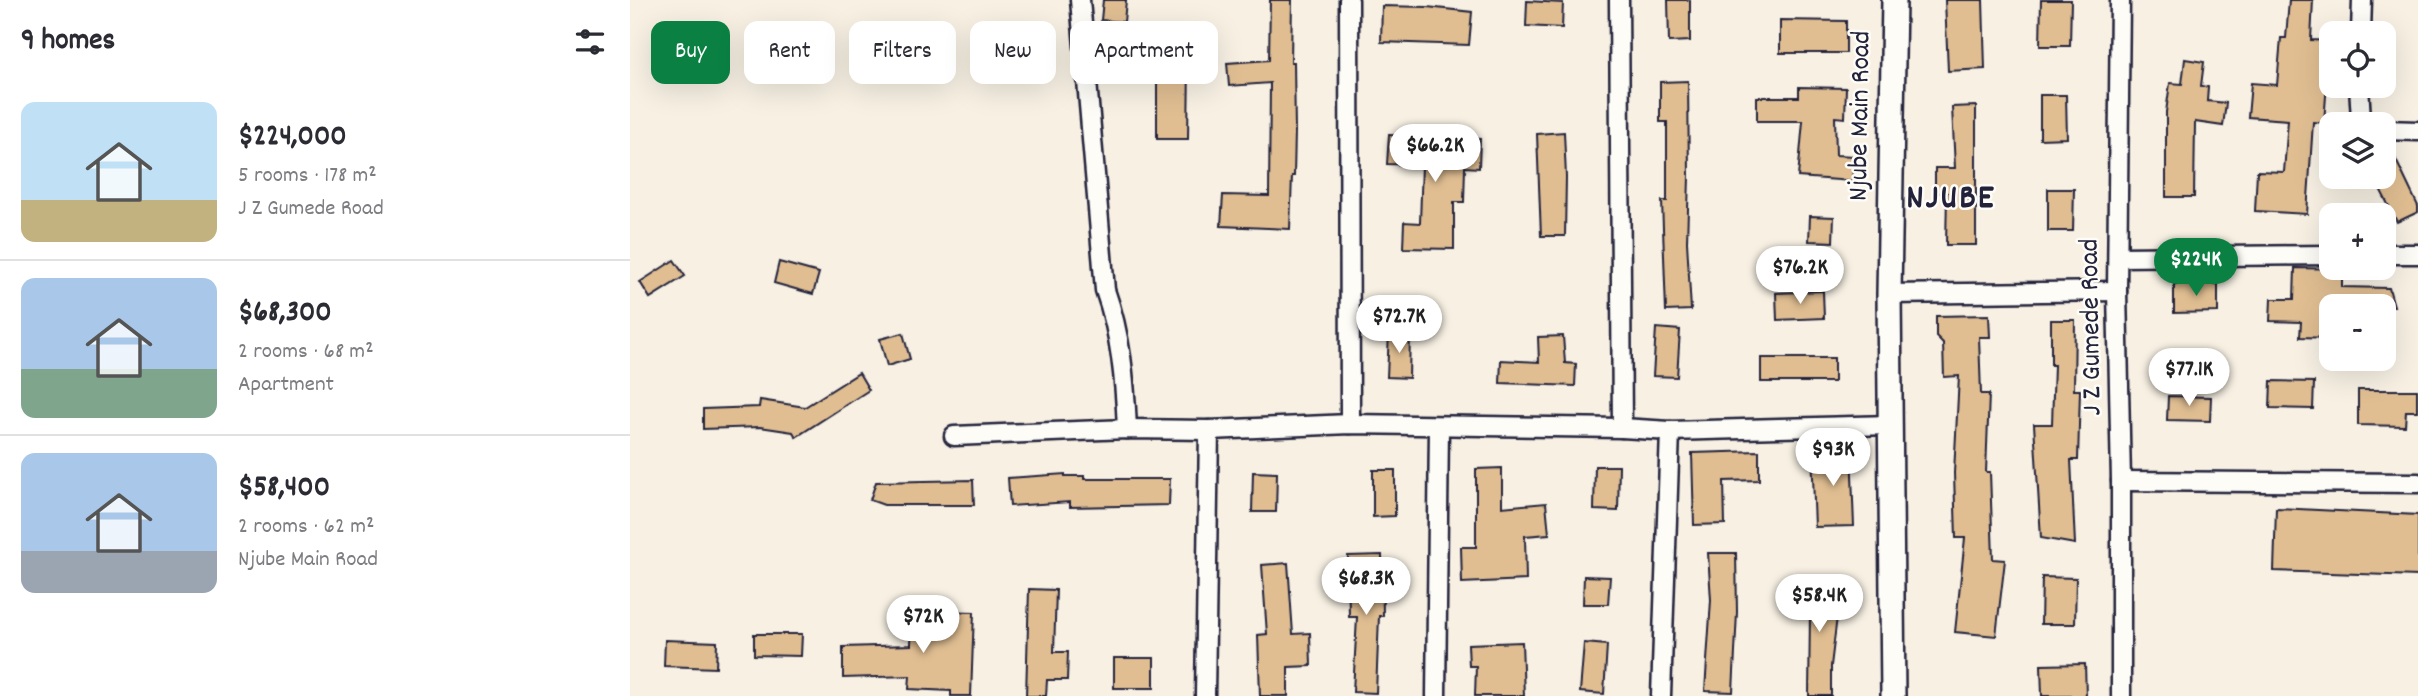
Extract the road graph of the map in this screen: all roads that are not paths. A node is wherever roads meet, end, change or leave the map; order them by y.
1 (1080, 0) edge
2 (1349, 0) edge
3 (1619, 0) edge
4 (1894, 0) edge
5 (2120, 0) edge
6 (2362, 0) edge
7 (2361, 21) edge
8 (2396, 130) edge
9 (2418, 131) edge
10 (2396, 254) edge
11 (2418, 254) edge
12 (2319, 255) edge
13 (2118, 257) junction
14 (2117, 291) junction
15 (1889, 294) junction
16 (1350, 425) junction
17 (1891, 425) junction
18 (1439, 427) junction
19 (1622, 428) junction
20 (1127, 429) junction
21 (1209, 430) junction
22 (1670, 431) junction
23 (954, 436) dead end
24 (2121, 481) junction
25 (2418, 483) edge
26 (1205, 696) edge
27 (1436, 696) edge
28 (1661, 696) edge
29 (1893, 696) edge
30 (2121, 696) edge

1 - 20 street
2 - 16 street
3 - 19 street
4 - 15 street, Njube Main Road
5 - 13 street, J Z Gumede Road
6 - 7 street
8 - 9 street
10 - 11 street
12 - 13 street
13 - 14 street, J Z Gumede Road
14 - 15 street
14 - 24 street, J Z Gumede Road
15 - 17 street, Njube Main Road
16 - 18 street
16 - 21 street
17 - 22 street
17 - 29 street, Njube Main Road
18 - 19 street
18 - 27 street
19 - 22 street
20 - 21 street
20 - 23 street
21 - 26 street
22 - 28 street
24 - 25 street
24 - 30 street, J Z Gumede Road

